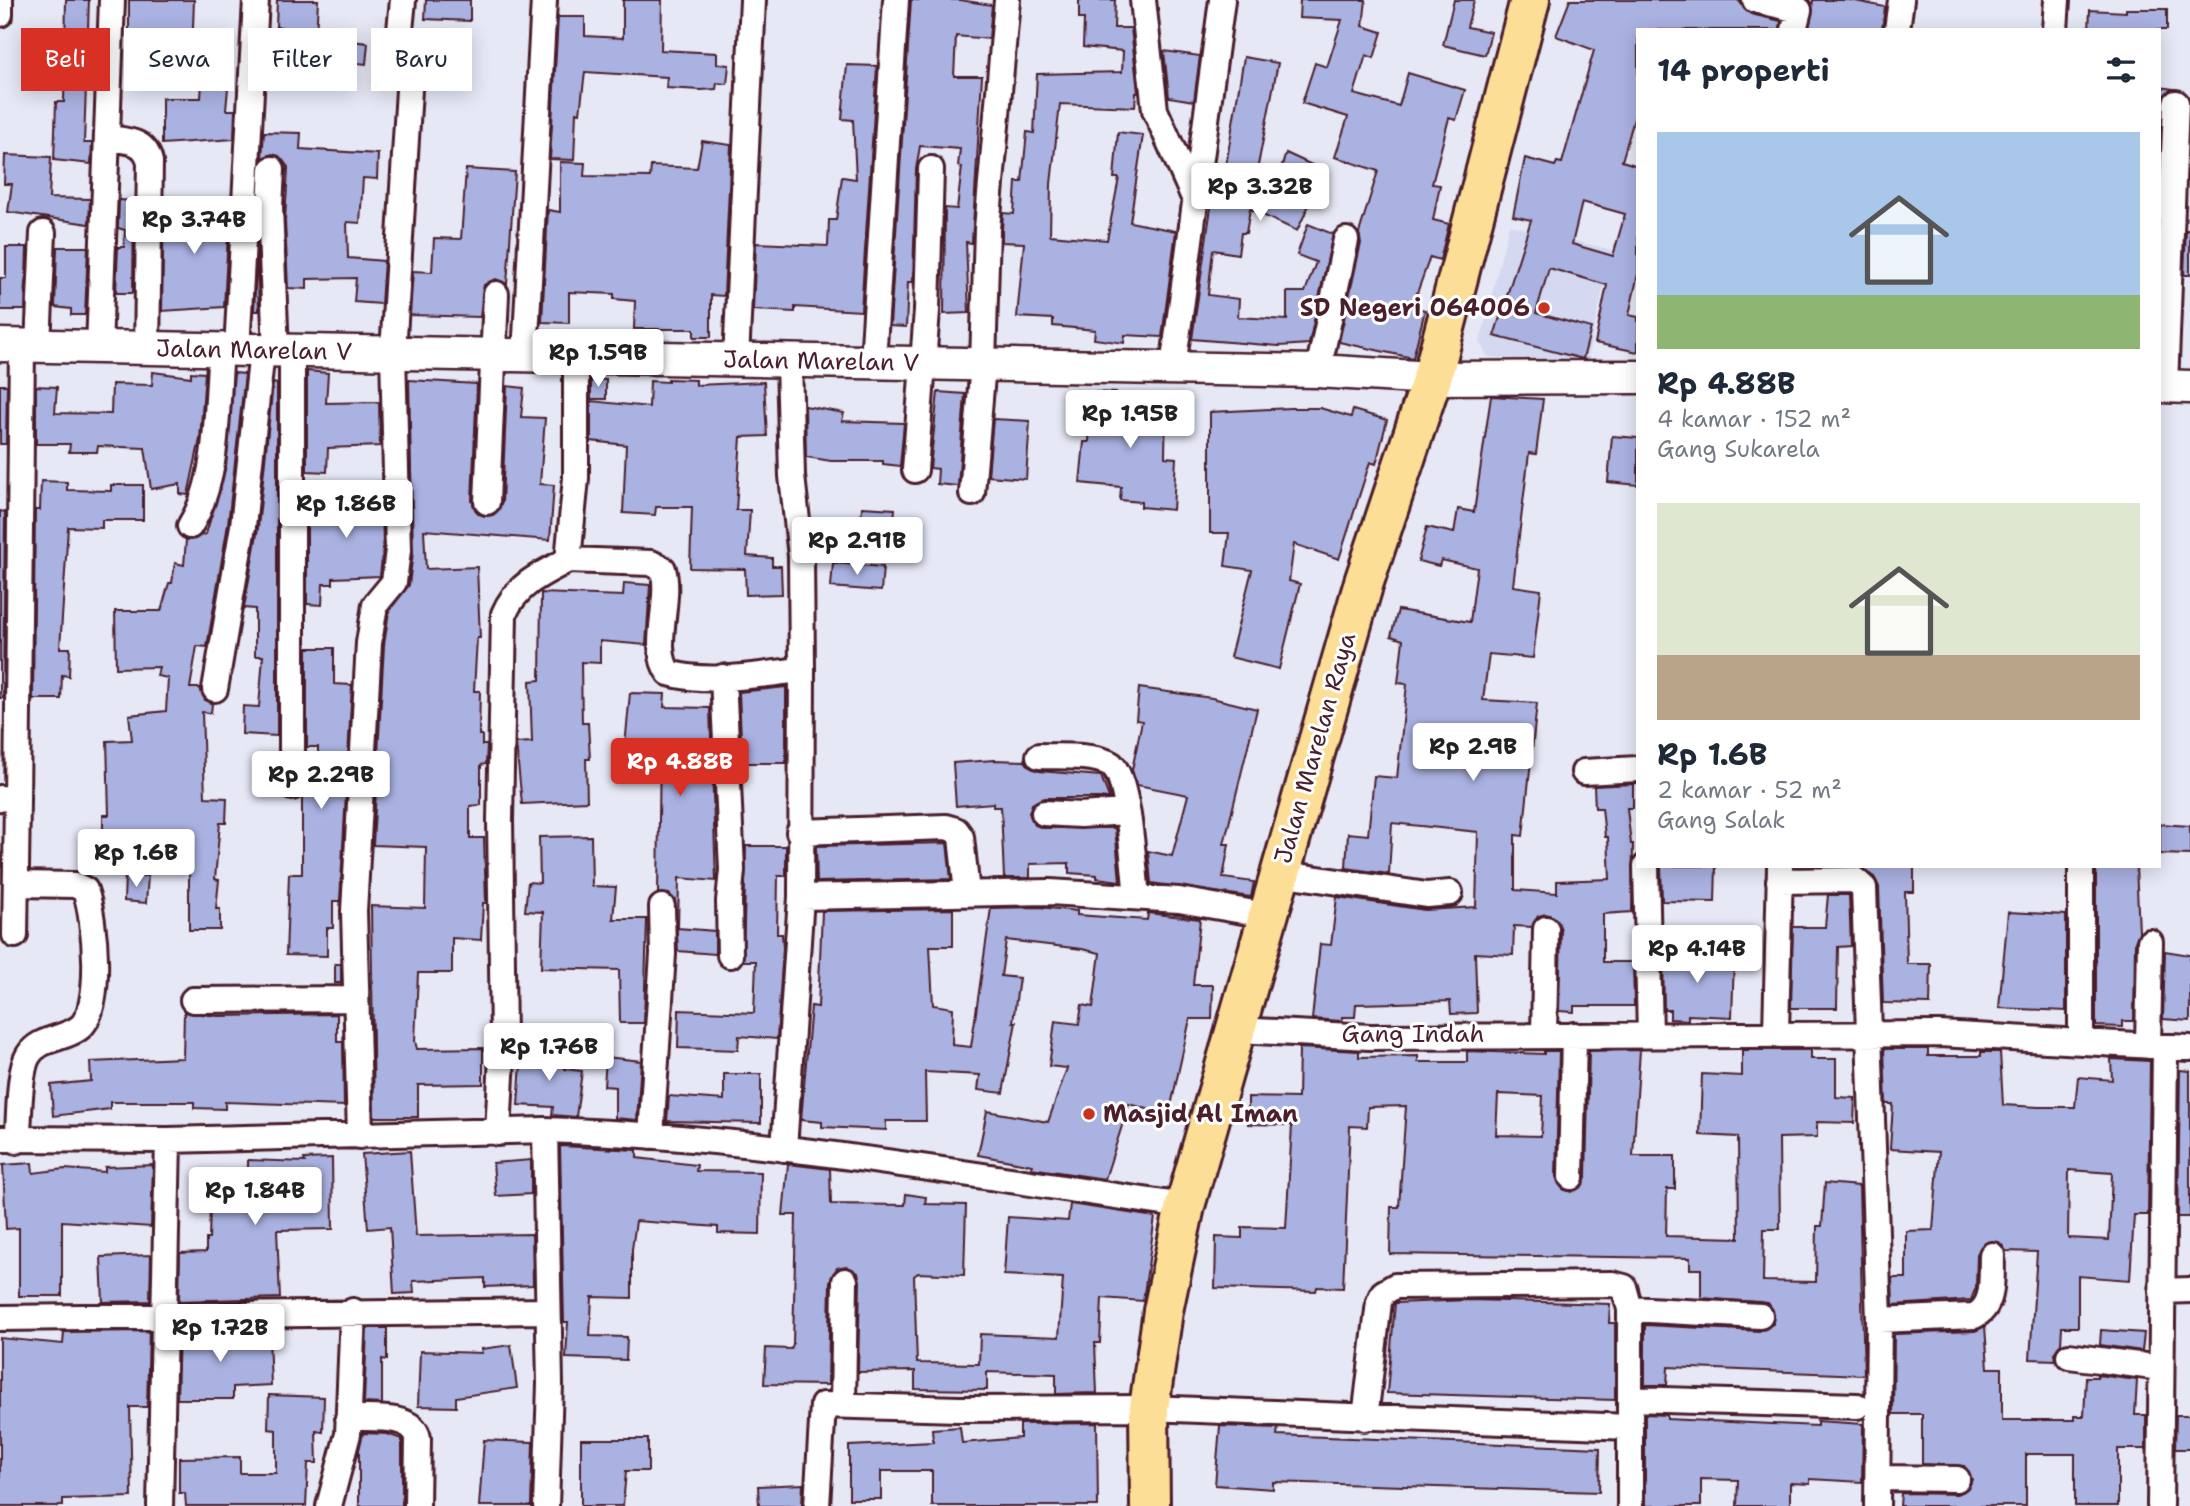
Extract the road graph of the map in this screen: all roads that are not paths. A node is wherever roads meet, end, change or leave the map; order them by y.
1 (1, 0) edge
2 (112, 0) edge
3 (256, 0) edge
4 (403, 0) edge
5 (544, 0) edge
6 (753, 0) edge
7 (895, 0) edge
8 (1007, 0) edge
9 (1143, 0) edge
10 (1222, 0) edge
11 (1530, 0) edge
12 (1755, 0) edge
13 (1901, 0) edge
14 (2057, 0) edge
15 (1798, 13) edge
16 (0, 14) edge
17 (1897, 28) edge
18 (2055, 28) edge
19 (2176, 103) dead end
20 (108, 138) junction
21 (272, 169) dead end
22 (930, 169) dead end
23 (1195, 201) junction
24 (43, 233) dead end
25 (1346, 240) dead end
26 (496, 295) dead end
27 (20, 346) edge
28 (99, 348) junction
29 (147, 348) junction
30 (257, 350) junction
31 (393, 353) junction
32 (494, 355) junction
33 (526, 356) junction
34 (576, 356) junction
35 (736, 359) junction
36 (789, 361) junction
37 (873, 362) junction
38 (923, 363) junction
39 (983, 364) junction
40 (1173, 368) junction
41 (1318, 371) junction
42 (1636, 377) edge
43 (1432, 378) junction
44 (2172, 386) edge
45 (915, 470) dead end
46 (972, 493) dead end
47 (487, 502) dead end
48 (190, 526) dead end
49 (568, 560) junction
50 (802, 670) junction
51 (723, 677) junction
52 (215, 690) dead end
53 (1039, 756) dead end
54 (1636, 769) edge
55 (1584, 772) dead end
56 (292, 788) dead end
57 (9, 799) edge
58 (1127, 812) junction
59 (1044, 813) dead end
60 (799, 832) junction
61 (1646, 868) edge
62 (2081, 868) edge
63 (1278, 873) junction
64 (1779, 874) edge
65 (17, 884) junction
66 (967, 893) junction
67 (1450, 893) dead end
68 (801, 897) junction
69 (1137, 897) junction
70 (662, 907) dead end
71 (1266, 915) junction
72 (1546, 929) dead end
73 (15, 935) dead end
74 (2150, 942) dead end
75 (730, 955) dead end
76 (354, 999) junction
77 (193, 1000) dead end
78 (1236, 1030) junction
79 (1776, 1033) junction
80 (1545, 1034) junction
81 (1650, 1035) junction
82 (1868, 1035) junction
83 (1583, 1036) junction
84 (2081, 1042) junction
85 (2156, 1047) junction
86 (2190, 1048) edge
87 (545, 1130) junction
88 (498, 1133) junction
89 (360, 1136) junction
90 (651, 1136) junction
91 (9, 1140) edge
92 (168, 1140) junction
93 (784, 1149) junction
94 (1571, 1177) dead end
95 (1185, 1206) junction
96 (1992, 1255) dead end
97 (845, 1281) dead end
98 (2190, 1290) edge
99 (2162, 1291) junction
100 (1630, 1309) junction
101 (354, 1311) junction
102 (548, 1311) junction
103 (1760, 1316) dead end
104 (0, 1318) edge
105 (164, 1318) junction
106 (1879, 1320) junction
107 (2068, 1356) dead end
108 (2161, 1368) junction
109 (1631, 1399) junction
110 (843, 1405) junction
111 (1857, 1406) dead end
112 (1149, 1408) junction
113 (348, 1418) junction
114 (1365, 1418) junction
115 (1630, 1427) junction
116 (1879, 1478) junction
117 (1957, 1479) dead end
118 (160, 1506) edge
119 (329, 1506) edge
120 (417, 1506) edge
121 (546, 1506) edge
122 (817, 1506) edge
123 (1150, 1506) edge
124 (1630, 1506) edge
125 (1877, 1506) edge
126 (2160, 1506) edge

1 - 16 street
2 - 20 street
3 - 30 street
4 - 31 street
5 - 33 street
6 - 35 street
7 - 37 street
8 - 39 street
9 - 23 street
10 - 23 street
11 - 43 main road, Jalan Marelan Raya
12 - 15 street
13 - 17 street
14 - 18 street
19 - 44 street
20 - 28 street
20 - 29 street
21 - 30 street
22 - 38 street
23 - 40 street
24 - 27 street
25 - 41 street
26 - 32 street
27 - 28 street, Jalan Marelan V
27 - 57 street
28 - 29 street, Jalan Marelan V
29 - 30 street, Jalan Marelan V
30 - 31 street, Jalan Marelan V
30 - 48 street
30 - 52 street
30 - 56 street
31 - 32 street, Jalan Marelan V
31 - 76 street
32 - 33 street, Jalan Marelan V
32 - 47 street
33 - 34 street, Jalan Marelan V
34 - 35 street, Jalan Marelan V
34 - 49 street
35 - 36 street, Jalan Marelan V
36 - 37 street, Jalan Marelan V
36 - 50 street
37 - 38 street, Jalan Marelan V
38 - 39 street, Jalan Marelan V
38 - 45 street
39 - 40 street, Jalan Marelan V
39 - 46 street
40 - 41 street, Jalan Marelan V
41 - 43 street, Jalan Marelan V
42 - 43 street, Jalan Marelan V
43 - 63 main road, Jalan Marelan Raya
49 - 51 street
49 - 88 street
50 - 51 street
50 - 60 street
51 - 75 street
53 - 58 street
54 - 55 street
57 - 65 street
58 - 59 street
58 - 69 street
60 - 66 street
60 - 68 street
61 - 81 street
62 - 84 street
63 - 67 street
63 - 71 main road, Jalan Marelan Raya
64 - 79 street
64 - 82 street
65 - 73 street
65 - 91 street
66 - 68 street
66 - 69 street
68 - 93 street
69 - 71 street
70 - 90 street
71 - 78 main road, Jalan Marelan Raya
72 - 80 street
74 - 85 street
76 - 77 street
76 - 89 street
78 - 80 street, Gang Indah
78 - 95 main road, Jalan Marelan Raya
79 - 81 street, Gang Indah
79 - 82 street, Gang Indah
80 - 83 street, Gang Indah
81 - 83 street, Gang Indah
82 - 84 street, Gang Indah
82 - 106 street
83 - 94 street
84 - 85 street, Gang Indah
85 - 86 street, Gang Indah
85 - 99 street
87 - 88 street
87 - 90 street
87 - 102 street
88 - 89 street
89 - 92 street
90 - 93 street
91 - 92 street
92 - 105 street
93 - 95 street
95 - 112 main road, Jalan Marelan Raya
96 - 106 street
97 - 110 street
98 - 99 street
99 - 108 street
100 - 103 street
100 - 109 street
100 - 114 street
101 - 102 street
101 - 105 street
101 - 113 street
102 - 121 street
104 - 105 street
105 - 118 street
106 - 116 street
107 - 108 street
108 - 126 street
109 - 111 street
109 - 115 street
110 - 112 street
110 - 122 street
112 - 114 street
112 - 123 main road, Jalan Marelan Raya
113 - 119 street
113 - 120 street
114 - 115 street
115 - 124 street
116 - 117 street
116 - 125 street

